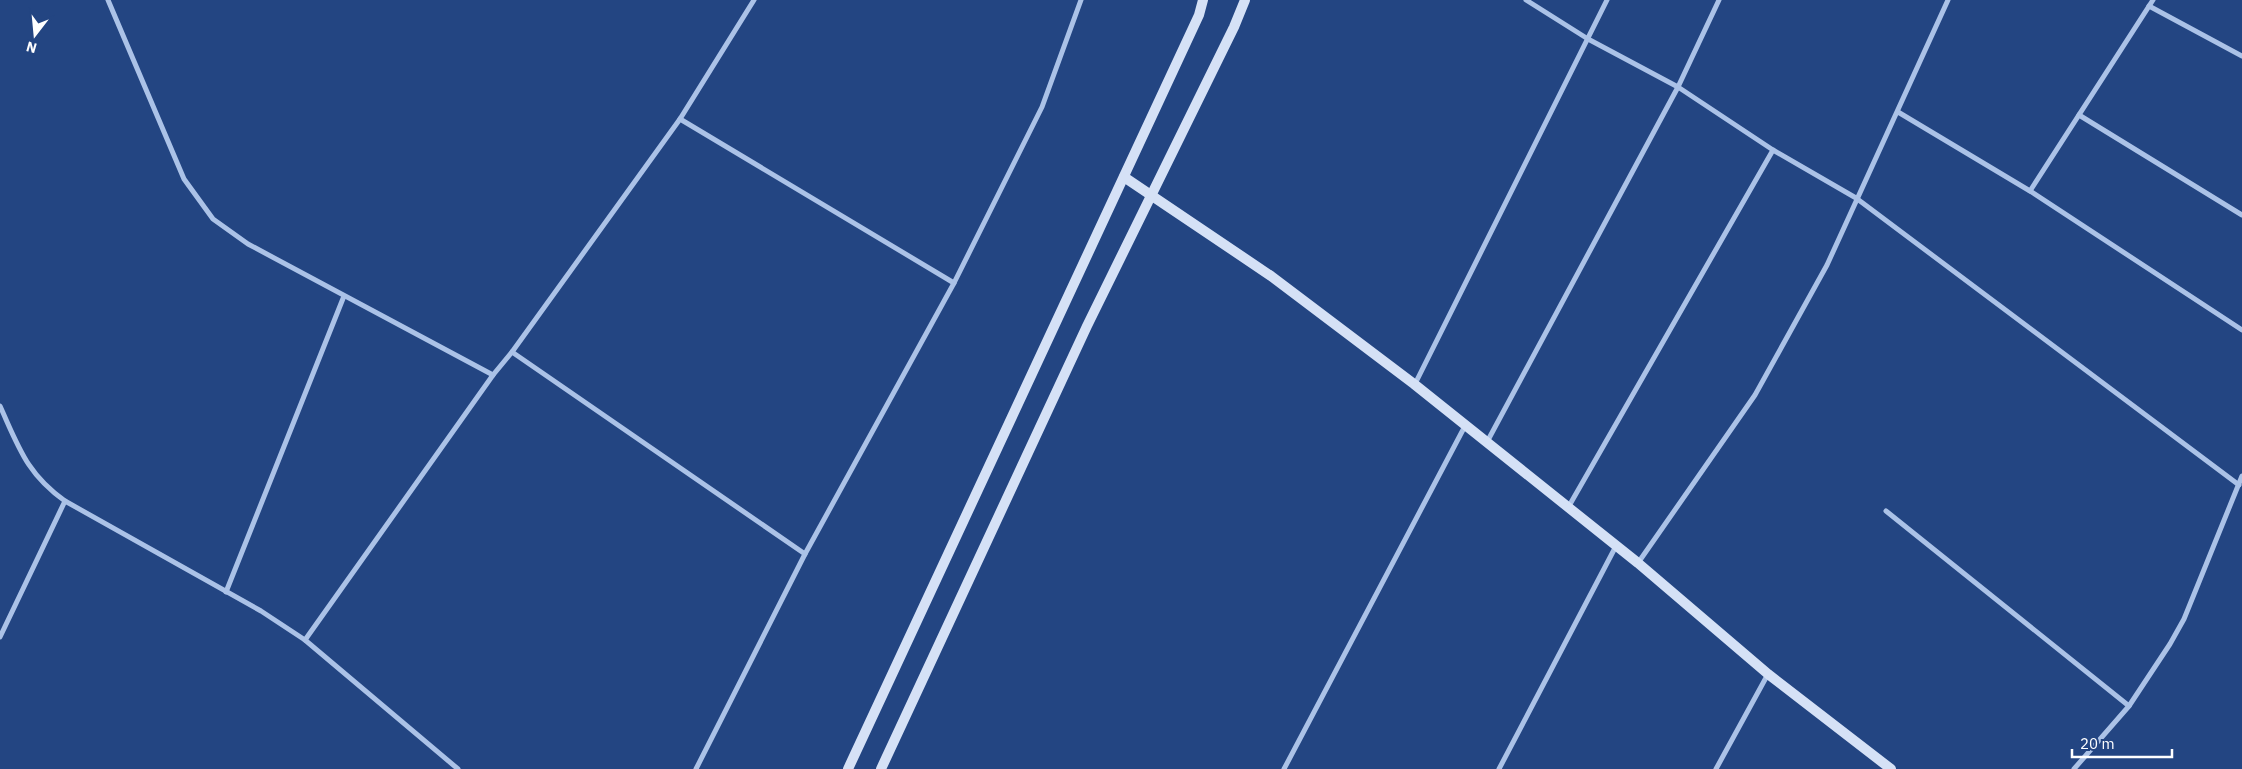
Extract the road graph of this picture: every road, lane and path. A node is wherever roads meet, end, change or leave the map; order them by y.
1 (108, 0) edge
2 (754, 0) edge
3 (1081, 0) edge
4 (1203, 0) edge
5 (1245, 0) edge
6 (1526, 0) edge
7 (1607, 0) edge
8 (1719, 0) edge
9 (1948, 0) edge
10 (2153, 0) edge
11 (2149, 6) junction
12 (1588, 38) junction
13 (2242, 56) edge
14 (1678, 87) junction
15 (1898, 112) junction
16 (2079, 115) junction
17 (680, 119) junction
18 (1773, 150) junction
19 (1124, 177) junction
20 (2030, 191) junction
21 (1152, 195) junction
22 (1856, 198) junction
23 (2242, 215) edge
24 (954, 283) junction
25 (344, 296) junction
26 (2242, 330) edge
27 (512, 352) junction
28 (493, 375) junction
29 (1414, 384) junction
30 (0, 406) edge
31 (1465, 426) junction
32 (1487, 442) junction
33 (2242, 476) edge
34 (2239, 484) junction
35 (65, 501) junction
36 (1569, 506) junction
37 (1886, 511) dead end
38 (1616, 546) junction
39 (805, 554) junction
40 (1638, 563) junction
41 (226, 592) junction
42 (0, 637) edge
43 (305, 640) junction
44 (1768, 674) junction
45 (2129, 706) junction
46 (458, 769) edge
47 (696, 769) edge
48 (848, 769) edge
49 (882, 769) edge
50 (1284, 769) edge
51 (1498, 769) edge
52 (1716, 769) edge
53 (1891, 769) edge
54 (2074, 769) edge

1 - 25 street
2 - 17 street
3 - 24 street
4 - 19 main road
5 - 21 main road
6 - 12 street
7 - 12 street
8 - 14 street
9 - 15 street
10 - 11 street
11 - 13 street
11 - 16 street
12 - 14 street
12 - 29 street
14 - 18 street
14 - 32 street
15 - 20 street
15 - 22 street
16 - 20 street
16 - 23 street
17 - 24 street
17 - 27 street
18 - 22 street
18 - 36 street
19 - 21 main road
19 - 48 main road
20 - 26 street
21 - 29 main road
21 - 49 main road
22 - 34 street
22 - 40 street
24 - 39 street
25 - 28 street
25 - 41 street
27 - 28 street
27 - 39 street
28 - 43 street
29 - 31 main road
30 - 35 street
31 - 32 main road
31 - 50 street
32 - 36 main road
33 - 34 street
34 - 45 street
35 - 41 street
35 - 42 street
36 - 38 main road
37 - 45 street
38 - 40 main road
38 - 51 street
39 - 47 street
40 - 44 main road
41 - 43 street
43 - 46 street
44 - 52 street
44 - 53 main road
45 - 54 street

